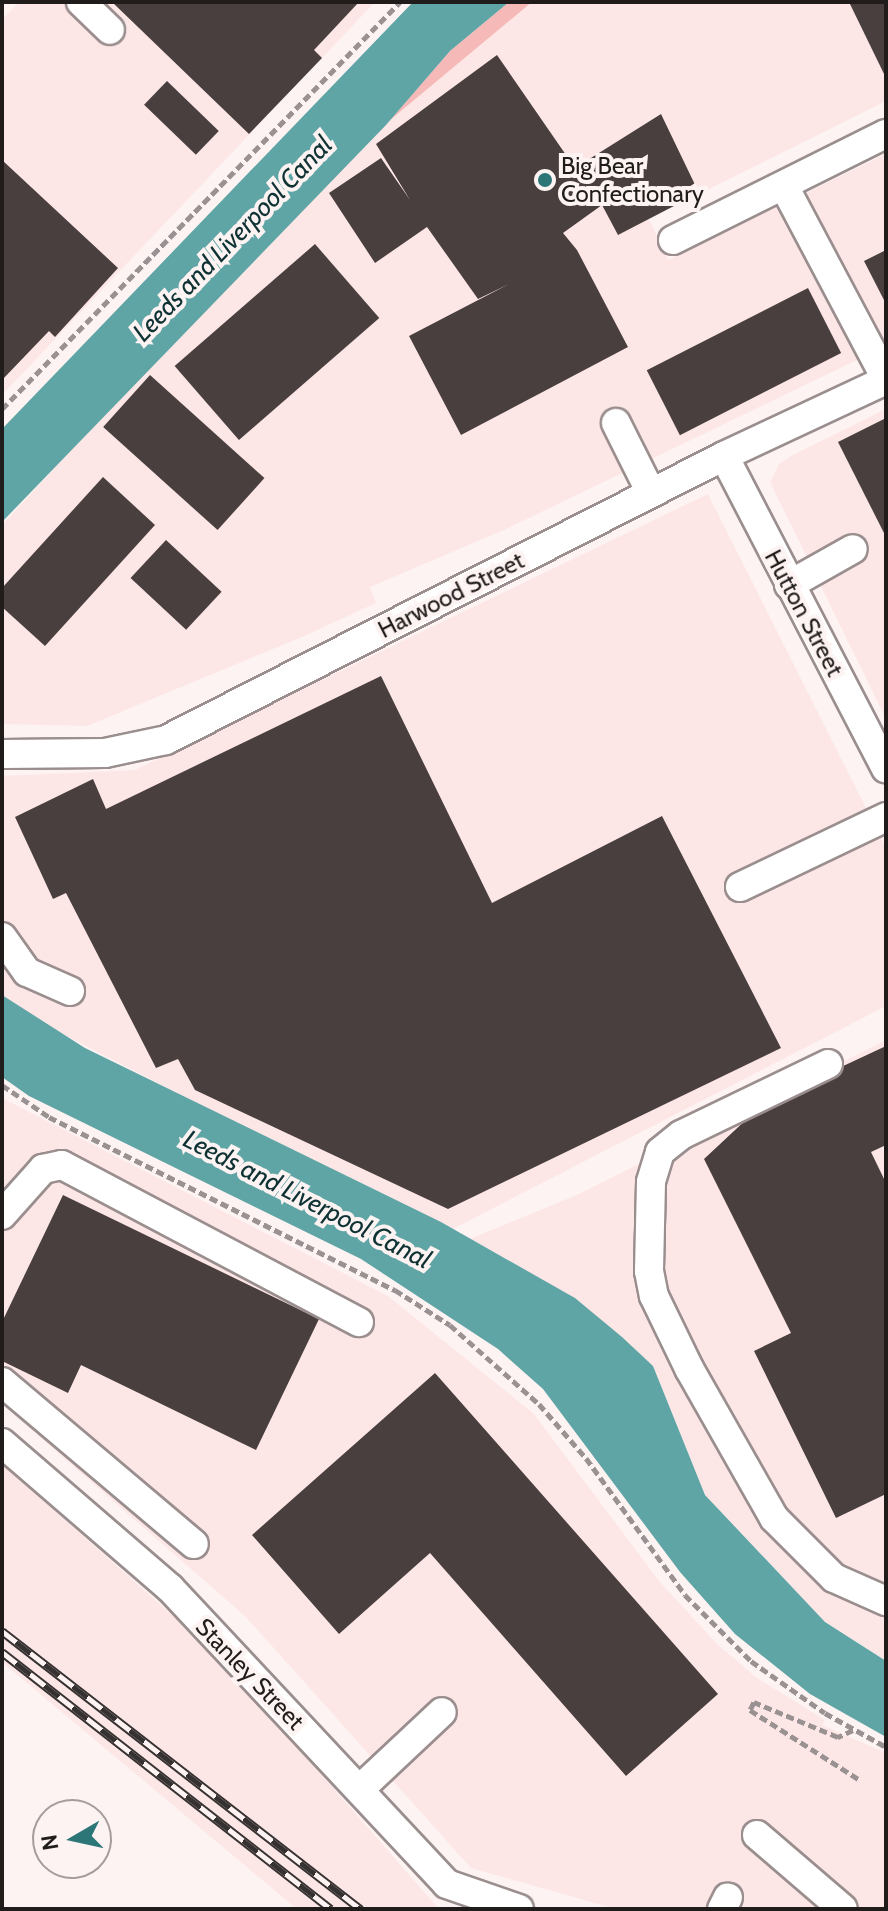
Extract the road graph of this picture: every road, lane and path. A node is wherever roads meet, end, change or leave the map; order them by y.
1 (81, 2) edge
2 (400, 2) edge
3 (110, 30) dead end
4 (886, 134) edge
5 (784, 186) junction
6 (673, 240) dead end
7 (886, 379) edge
8 (2, 409) edge
9 (616, 423) dead end
10 (724, 456) junction
11 (651, 493) junction
12 (853, 549) dead end
13 (789, 585) junction
14 (878, 735) edge
15 (2, 754) edge
16 (886, 769) edge
17 (886, 817) edge
18 (740, 887) dead end
19 (2, 937) edge
20 (70, 991) dead end
21 (828, 1064) dead end
22 (2, 1085) edge
23 (2, 1215) edge
24 (359, 1322) dead end
25 (2, 1382) edge
26 (2, 1443) edge
27 (194, 1544) dead end
28 (886, 1601) edge
29 (442, 1712) dead end
30 (854, 1729) junction
31 (886, 1747) edge
32 (860, 1780) dead end
33 (360, 1789) junction
34 (757, 1835) dead end
35 (503, 1907) edge
36 (843, 1909) edge

1 - 3 street
2 - 8 path
4 - 5 street
5 - 6 street
5 - 7 street
7 - 10 street, Harwood Street
9 - 11 street
10 - 11 street, Harwood Street
10 - 13 street, Hutton Street
11 - 15 street, Harwood Street
12 - 13 street
13 - 14 street, Hutton Street
14 - 16 street, Hutton Street
17 - 18 street
19 - 20 street
21 - 28 street
22 - 30 path
23 - 24 street
25 - 27 street
26 - 33 street, Stanley Street
29 - 33 street
30 - 31 path
30 - 32 path
33 - 35 street, Stanley Street
34 - 36 street

